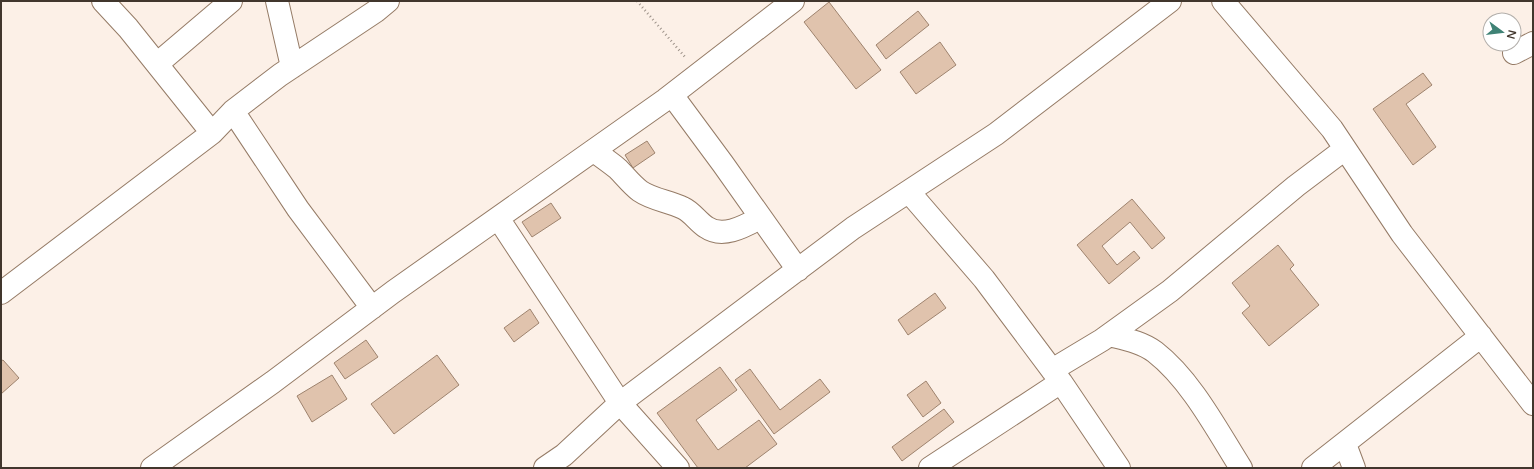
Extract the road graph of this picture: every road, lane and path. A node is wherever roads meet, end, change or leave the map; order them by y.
1 (103, 1) edge
2 (231, 1) edge
3 (277, 1) edge
4 (388, 1) edge
5 (637, 1) edge
6 (793, 1) edge
7 (1170, 1) edge
8 (1223, 1) edge
9 (157, 64) junction
10 (292, 67) junction
11 (699, 74) junction
12 (672, 95) junction
13 (233, 111) junction
14 (212, 133) junction
15 (1345, 149) junction
16 (594, 150) junction
17 (908, 192) junction
18 (498, 218) junction
19 (760, 218) junction
20 (798, 270) junction
21 (1, 293) edge
22 (372, 308) junction
23 (1109, 335) junction
24 (1481, 336) junction
25 (1056, 376) junction
26 (620, 403) junction
27 (1533, 404) edge
28 (1345, 444) junction
29 (152, 468) edge
30 (545, 468) edge
31 (678, 468) edge
32 (930, 468) edge
33 (1119, 468) edge
34 (1241, 468) edge
35 (1313, 468) edge
36 (1354, 468) edge

1 - 9 street
2 - 9 street
3 - 10 street
4 - 10 street
5 - 11 path
6 - 11 street
7 - 17 street
8 - 15 street
9 - 14 street
10 - 13 street
11 - 12 street
12 - 16 street
12 - 19 street
13 - 14 street
13 - 22 street
14 - 21 street
15 - 23 street
15 - 24 street
16 - 18 street
16 - 19 street
17 - 20 street
17 - 25 street
18 - 22 street
18 - 26 street
19 - 20 street
20 - 26 street
22 - 29 street
23 - 25 street
23 - 34 street
24 - 27 street
24 - 28 street
25 - 32 street
25 - 33 street
26 - 30 street
26 - 31 street
28 - 35 street
28 - 36 street

